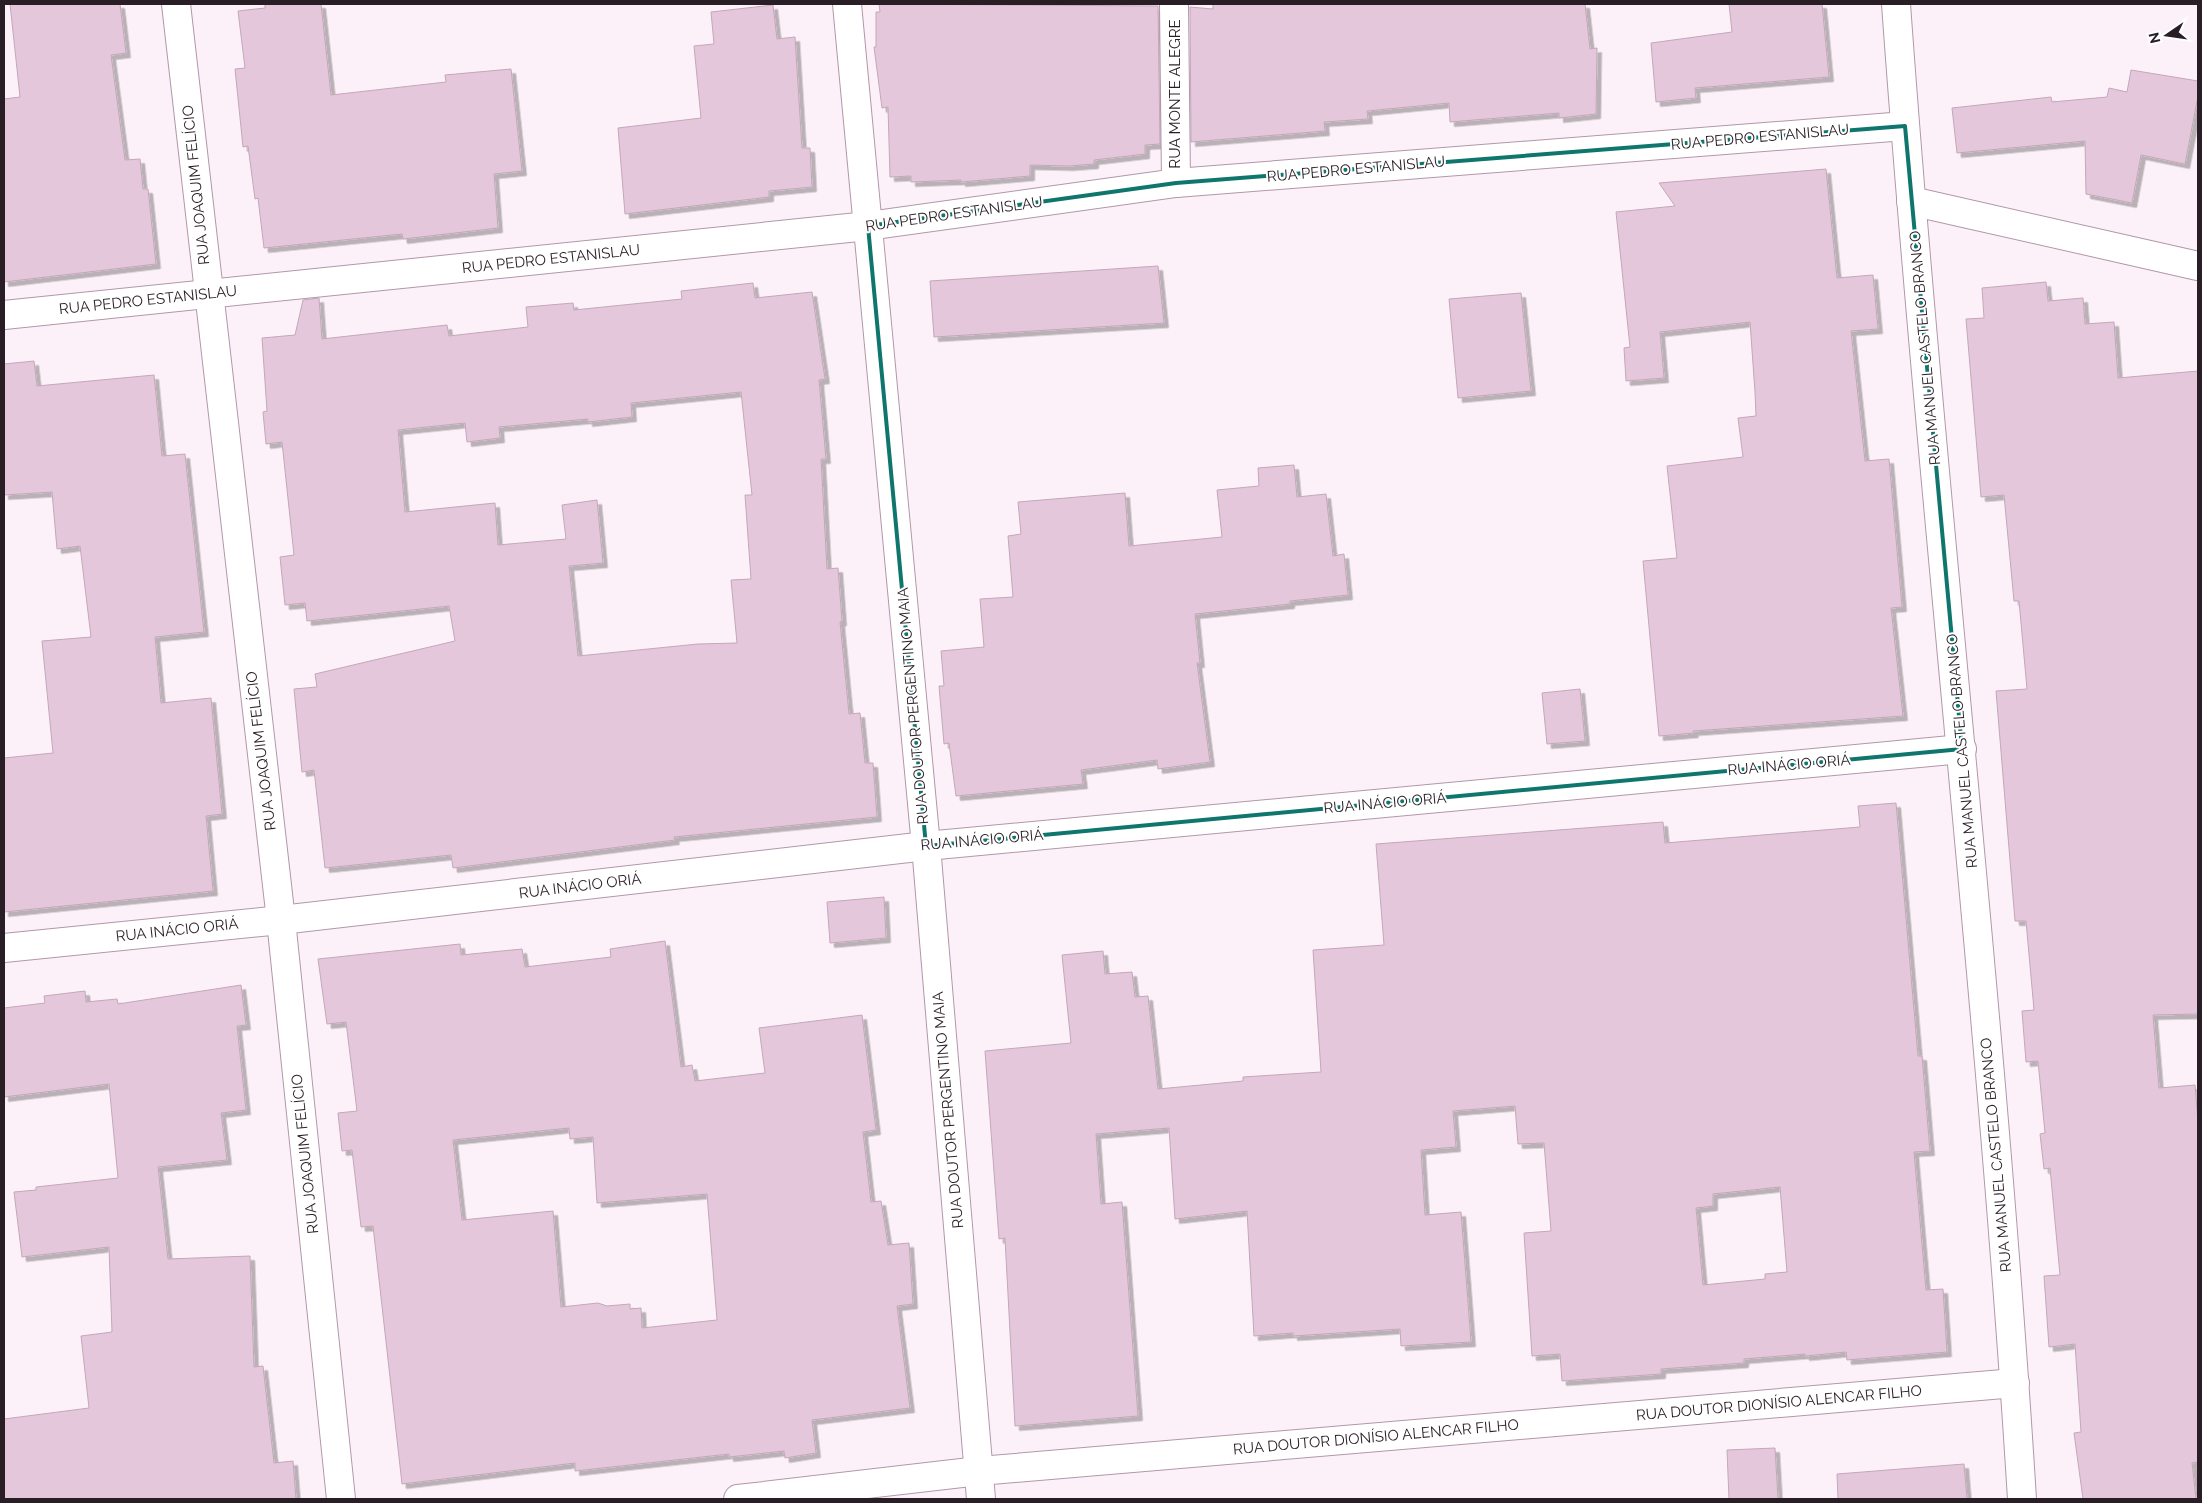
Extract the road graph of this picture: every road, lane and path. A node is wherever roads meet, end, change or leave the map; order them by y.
1 (176, 4) edge
2 (846, 4) edge
3 (1174, 4) edge
4 (1896, 4) edge
5 (1905, 126) junction
6 (1176, 184) junction
7 (1911, 200) junction
8 (868, 226) junction
9 (2198, 266) edge
10 (208, 294) junction
11 (4, 316) edge
12 (1962, 749) junction
13 (926, 846) junction
14 (281, 920) junction
15 (4, 948) edge
16 (2015, 1383) junction
17 (979, 1471) junction
18 (341, 1499) edge
19 (738, 1499) edge
20 (981, 1499) edge
21 (2022, 1499) edge

1 - 10 street, RUA JOAQUIM FELÍCIO
2 - 8 street, RUA DOUTOR PERGENTINO MAIA
3 - 6 street, RUA MONTE ALEGRE
4 - 5 street, RUA MANUEL CASTELO BRANCO
5 - 6 street, RUA PEDRO ESTANISLAU
5 - 7 street, RUA MANUEL CASTELO BRANCO
6 - 8 street, RUA PEDRO ESTANISLAU
7 - 9 street
7 - 12 street, RUA MANUEL CASTELO BRANCO
8 - 10 street, RUA PEDRO ESTANISLAU
8 - 13 street, RUA DOUTOR PERGENTINO MAIA
10 - 11 street, RUA PEDRO ESTANISLAU
10 - 14 street, RUA JOAQUIM FELÍCIO
12 - 13 street, RUA INÁCIO ORIÁ
12 - 16 street, RUA MANUEL CASTELO BRANCO
13 - 14 street, RUA INÁCIO ORIÁ
13 - 17 street, RUA DOUTOR PERGENTINO MAIA
14 - 15 street, RUA INÁCIO ORIÁ
14 - 18 street, RUA JOAQUIM FELÍCIO
16 - 17 street, RUA DOUTOR DIONÍSIO ALENCAR FILHO
16 - 21 street, RUA MANUEL CASTELO BRANCO
17 - 19 street, RUA DOUTOR DIONÍSIO ALENCAR FILHO
17 - 20 street, RUA DOUTOR PERGENTINO MAIA

